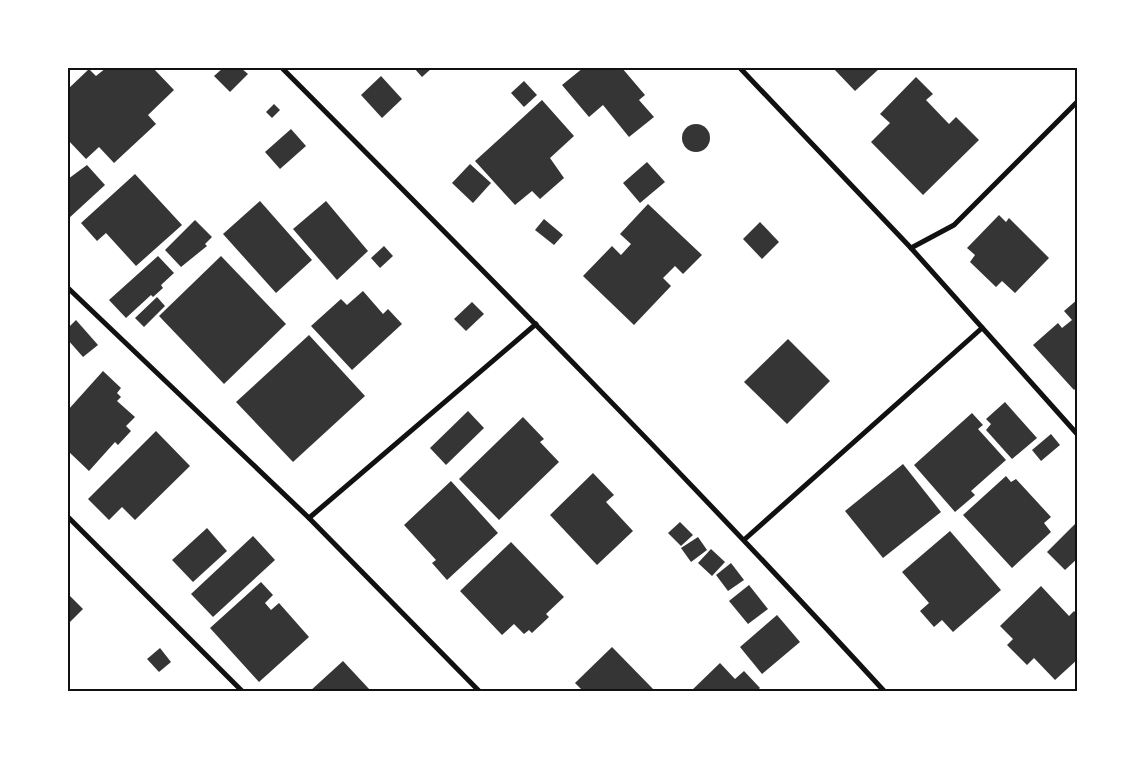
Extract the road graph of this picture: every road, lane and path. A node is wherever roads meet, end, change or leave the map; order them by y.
1 (282, 68) edge
2 (740, 68) edge
3 (1078, 101) edge
4 (911, 248) junction
5 (68, 288) edge
6 (536, 324) junction
7 (982, 328) junction
8 (1078, 435) edge
9 (68, 517) edge
10 (309, 518) junction
11 (745, 539) junction
12 (243, 692) edge
13 (480, 692) edge
14 (885, 692) edge

1 - 6 street
2 - 4 street
3 - 4 street
4 - 7 street
5 - 10 street
6 - 10 street
6 - 11 street
7 - 8 street
7 - 11 street
9 - 12 street
10 - 13 street
11 - 14 street

